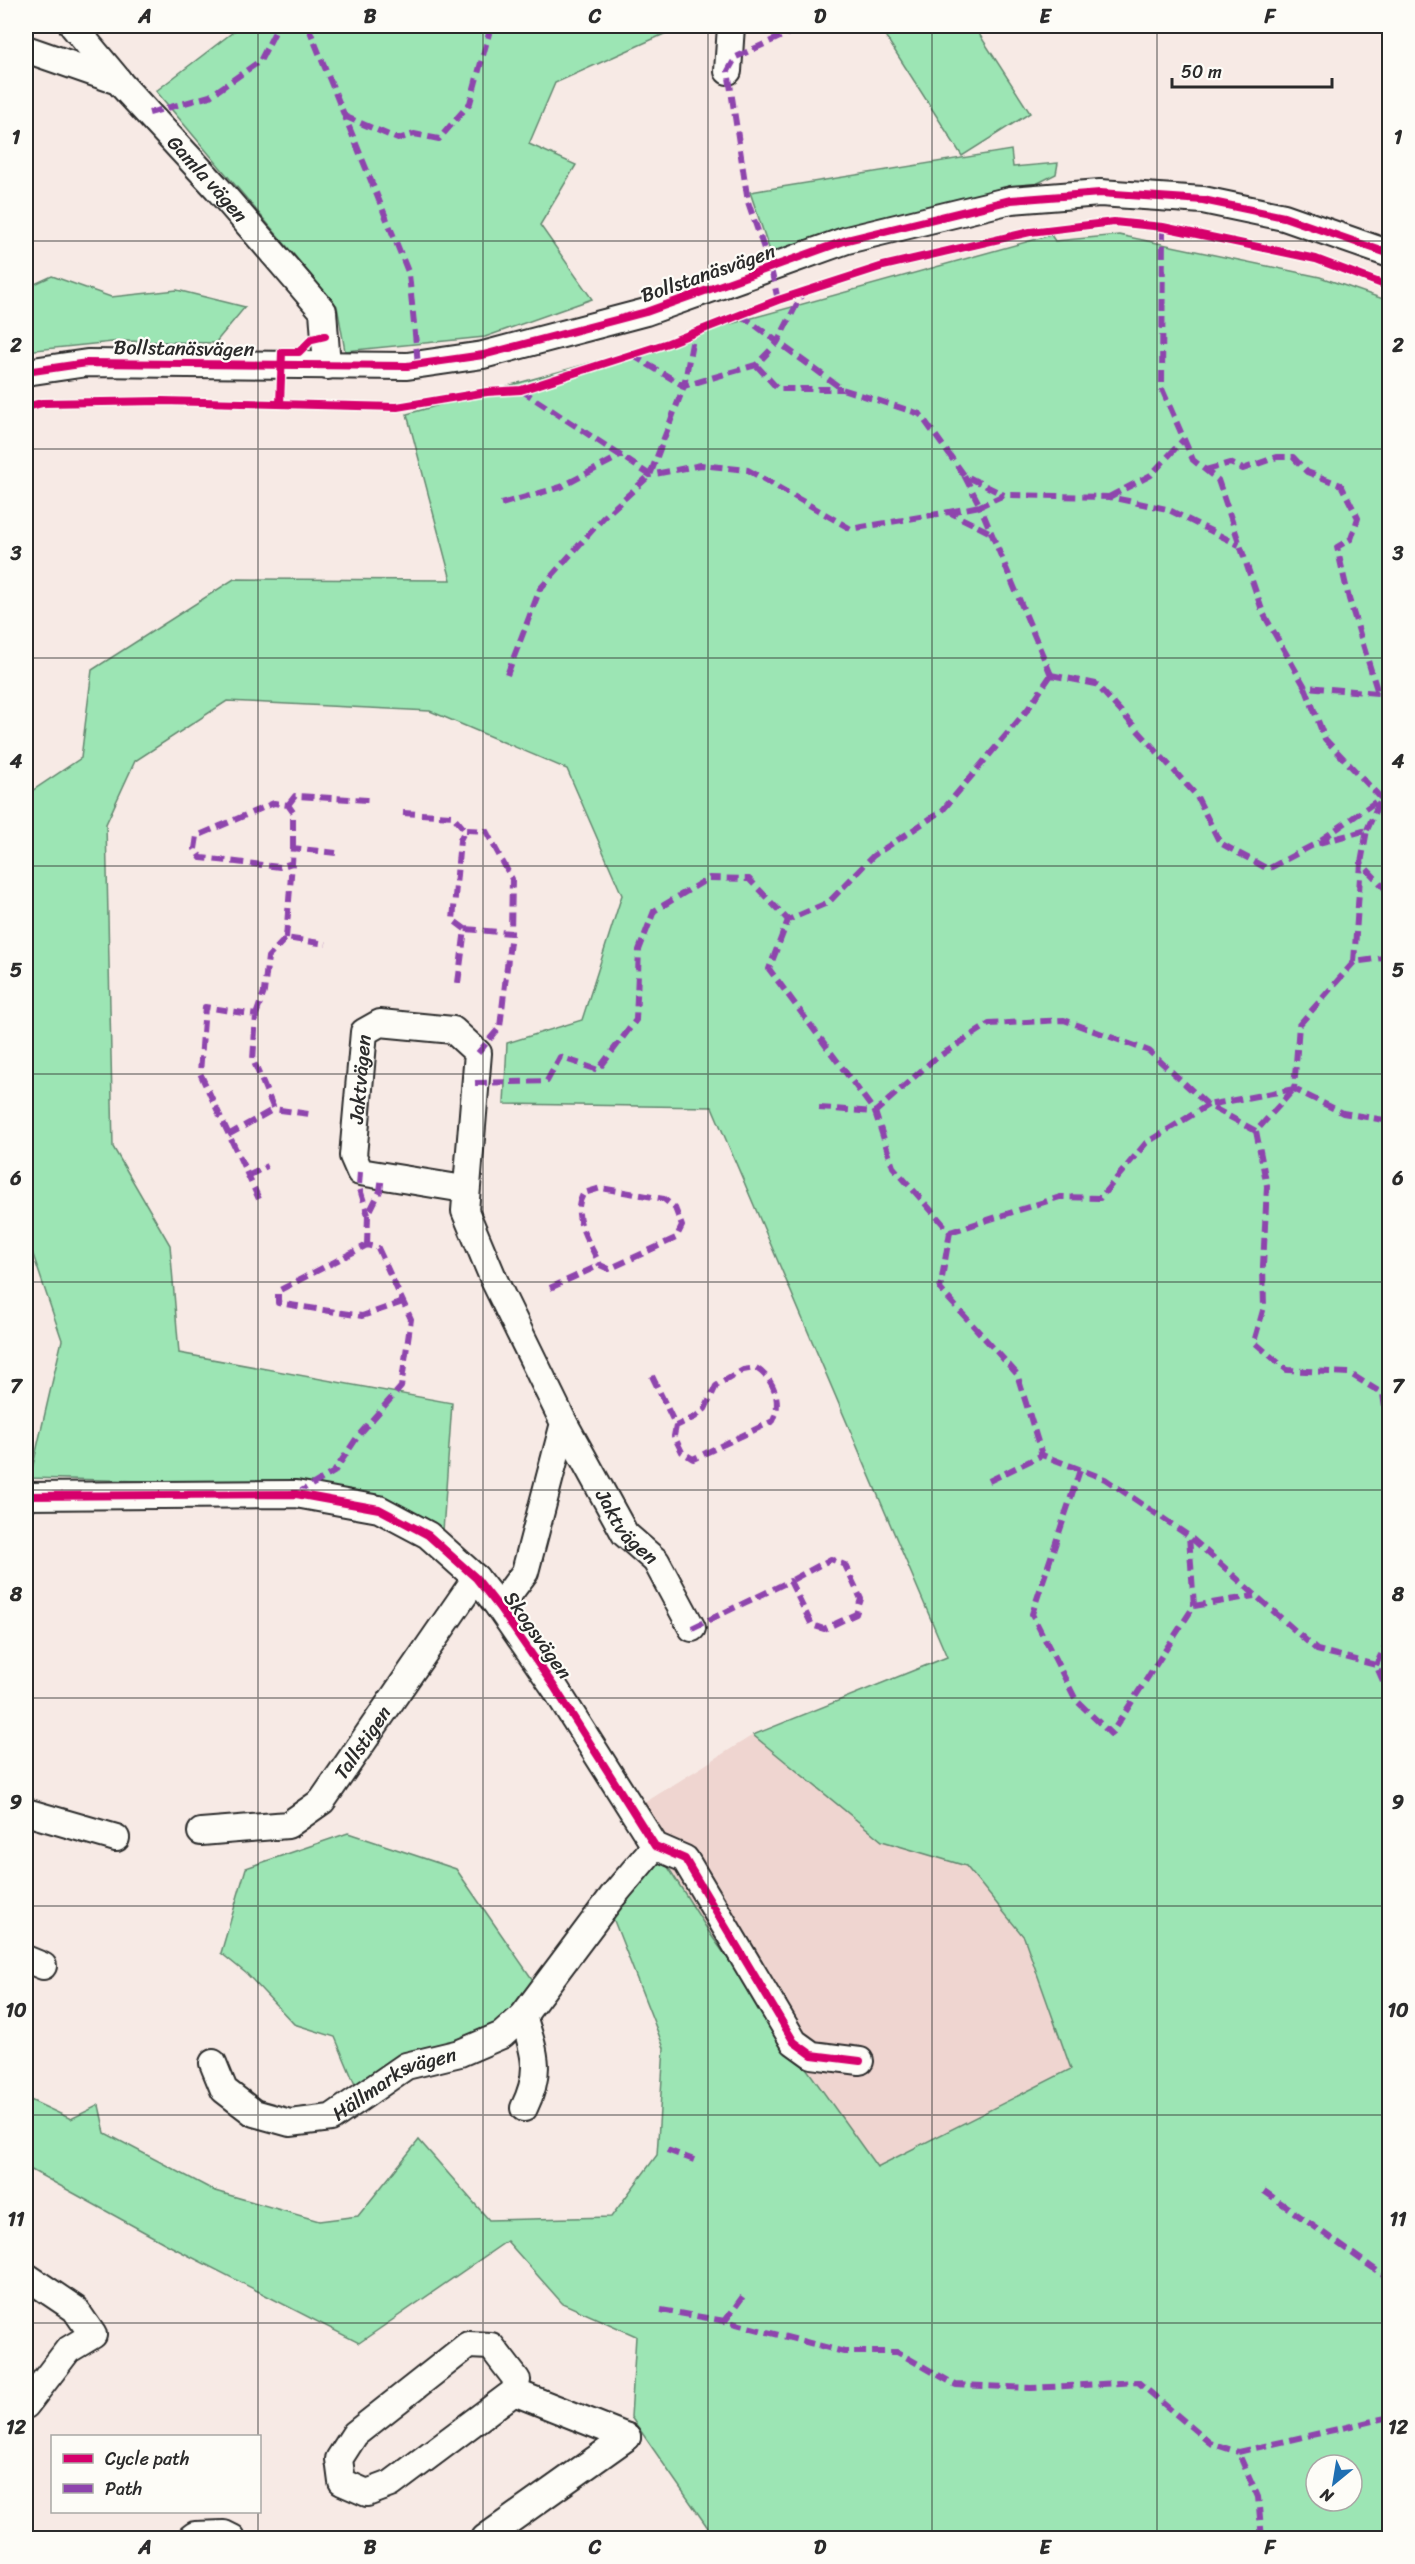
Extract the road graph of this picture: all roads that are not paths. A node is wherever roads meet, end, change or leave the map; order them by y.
1 (73, 26) edge
2 (731, 26) edge
3 (26, 50) edge
4 (728, 71) dead end
5 (118, 81) junction
6 (1389, 254) edge
7 (327, 366) junction
8 (26, 372) edge
9 (465, 1189) junction
10 (564, 1423) junction
11 (26, 1496) edge
12 (476, 1578) junction
13 (499, 1607) junction
14 (692, 1628) dead end
15 (26, 1812) edge
16 (201, 1832) dead end
17 (116, 1838) dead end
18 (655, 1846) junction
19 (523, 2016) junction
20 (860, 2061) dead end
21 (213, 2063) dead end
22 (524, 2108) dead end
23 (26, 2276) edge
24 (514, 2392) junction
25 (26, 2405) edge
26 (491, 2537) edge
27 (191, 2538) edge
28 (232, 2538) edge

1 - 5 street
2 - 4 street
3 - 5 street, Gamla vägen
5 - 7 street, Gamla vägen
6 - 7 street, Bollstanäsvägen
7 - 8 street, Bollstanäsvägen
9 - 9 street, Jaktvägen
9 - 10 street, Jaktvägen
10 - 13 street
10 - 14 street, Jaktvägen
11 - 12 street, Skogsvägen
12 - 13 street, Skogsvägen
12 - 16 street, Tallstigen
13 - 18 street, Skogsvägen
15 - 17 street
18 - 19 street, Hällmarksvägen
18 - 20 street
19 - 21 street, Hällmarksvägen
19 - 22 street
23 - 25 street
24 - 24 street
24 - 26 street
27 - 28 street

